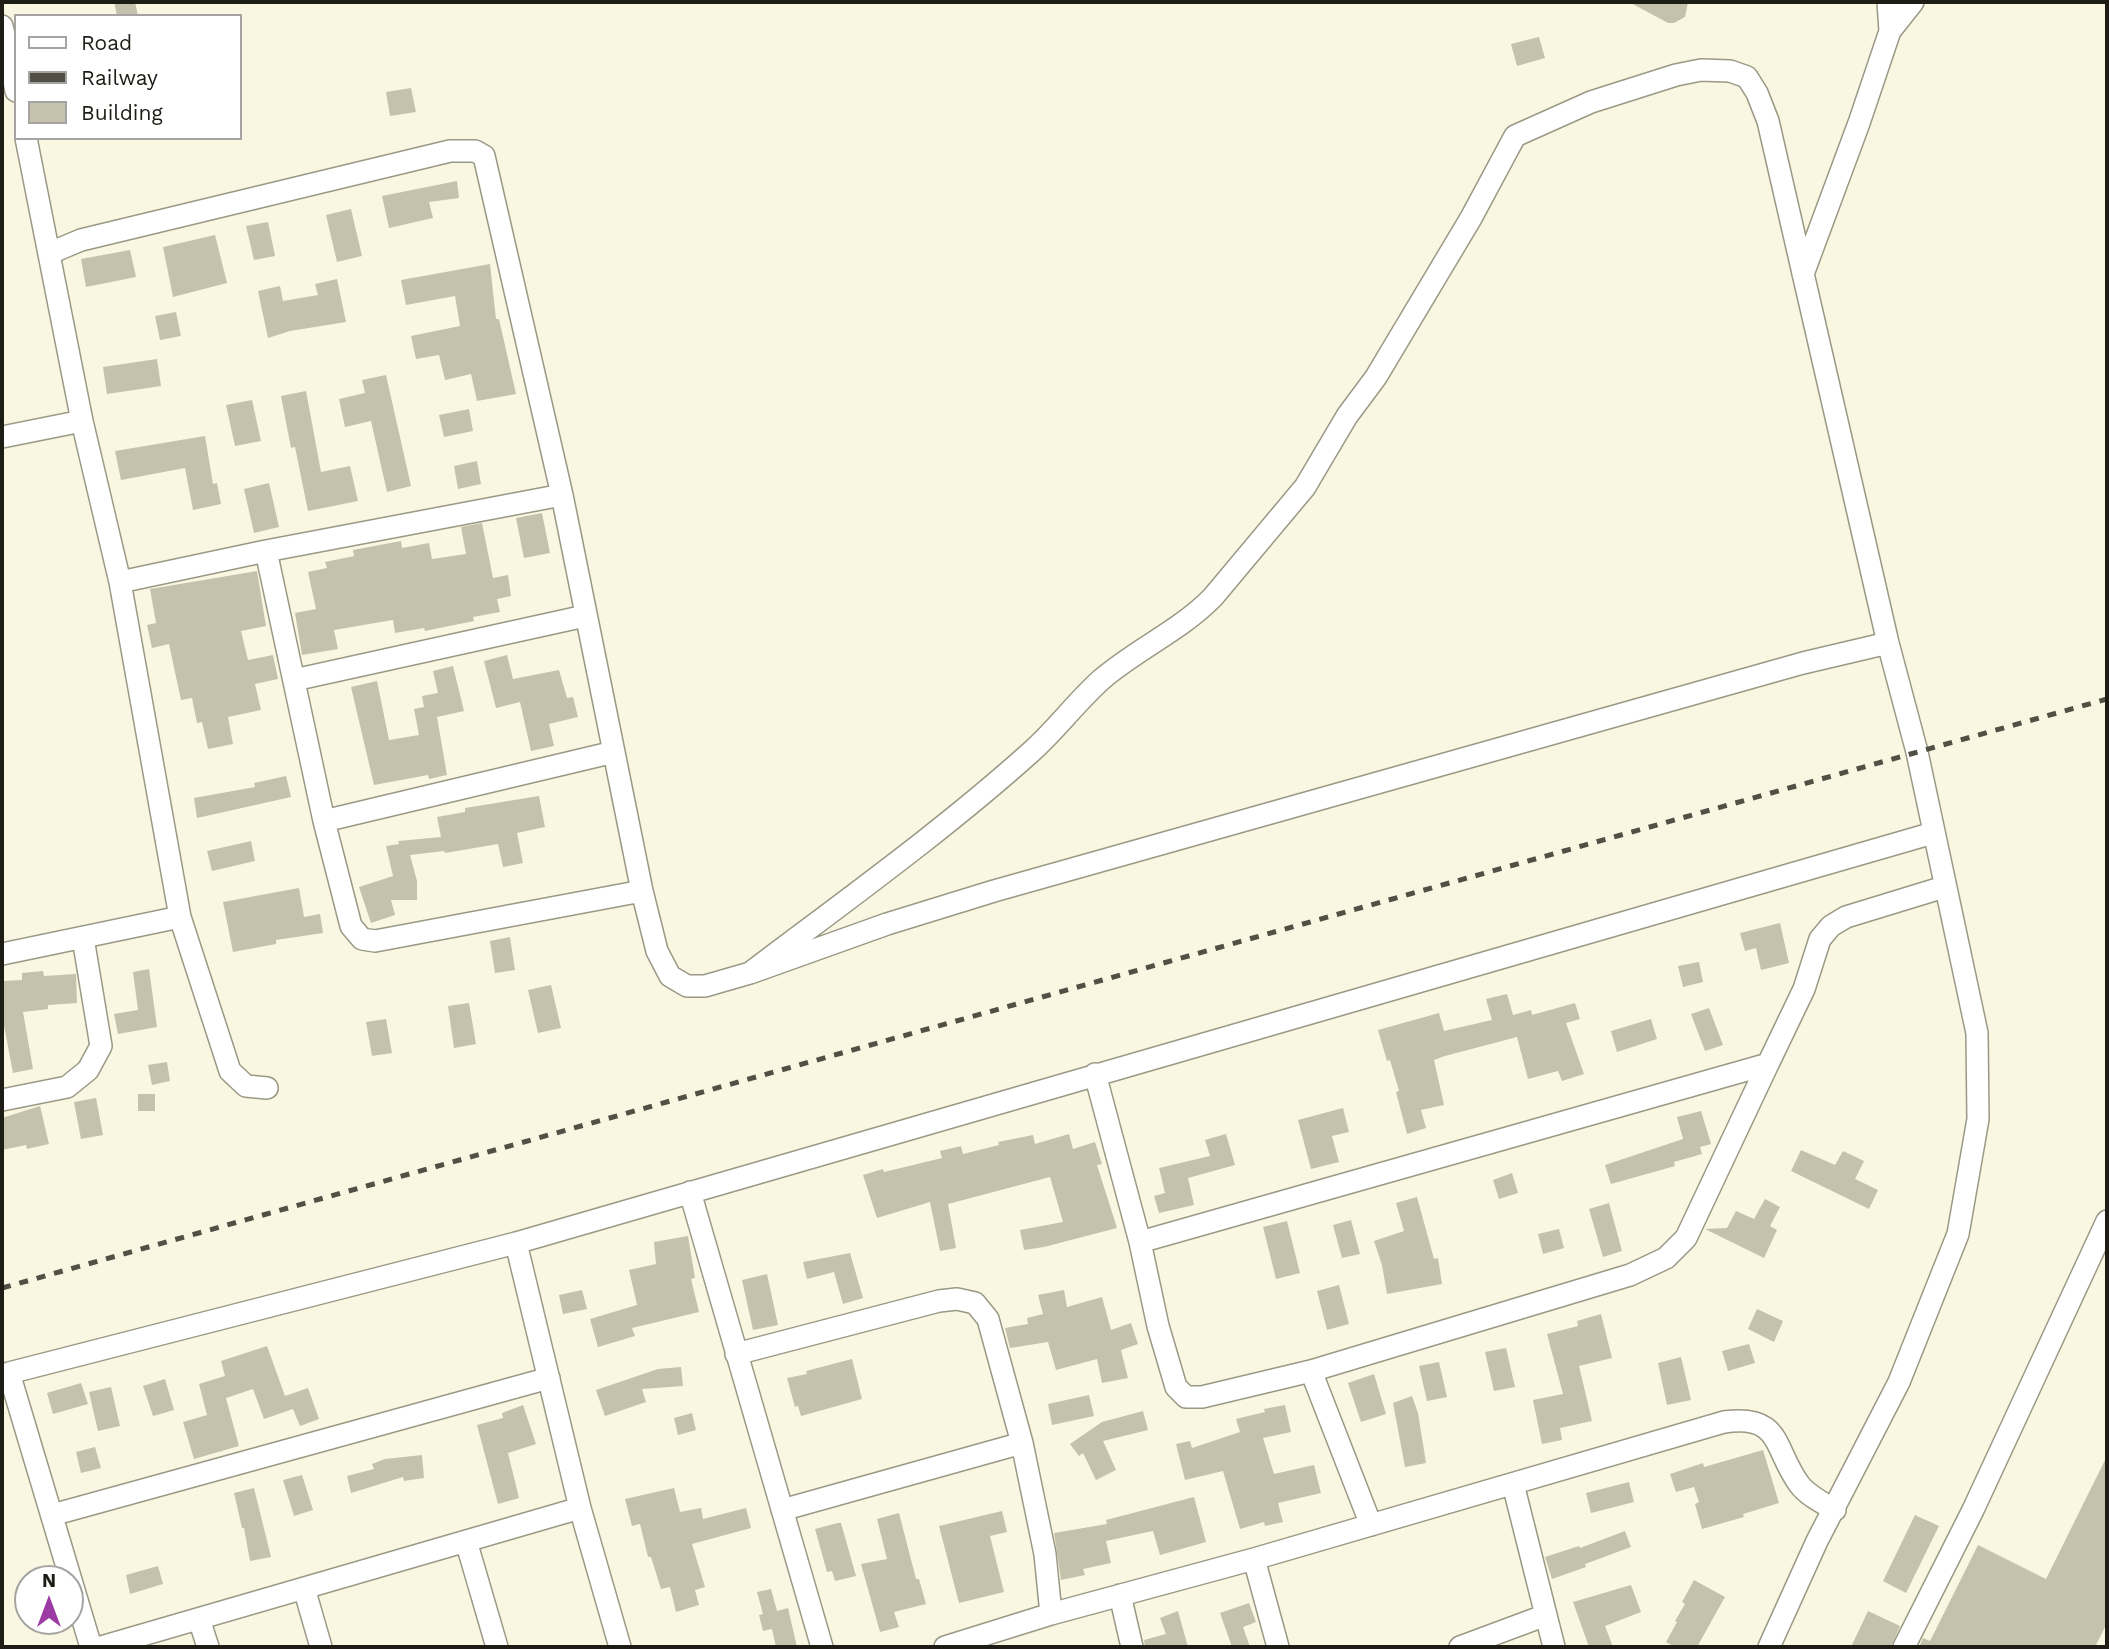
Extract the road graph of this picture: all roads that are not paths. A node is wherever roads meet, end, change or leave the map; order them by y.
1 (1888, 2) edge
2 (1913, 2) edge
3 (2, 26) edge
4 (1890, 31) junction
5 (14, 82) edge
6 (26, 140) edge
7 (50, 253) junction
8 (1802, 274) junction
9 (82, 421) junction
10 (2, 438) edge
11 (562, 495) junction
12 (266, 551) junction
13 (120, 582) junction
14 (584, 616) junction
15 (1888, 643) junction
16 (294, 680) junction
17 (614, 752) junction
18 (324, 821) junction
19 (1933, 833) junction
20 (1944, 887) junction
21 (642, 891) junction
22 (180, 917) junction
23 (83, 938) junction
24 (2, 954) edge
25 (750, 972) junction
26 (1768, 1064) junction
27 (1095, 1074) junction
28 (267, 1088) dead end
29 (2, 1100) edge
30 (690, 1192) junction
31 (2107, 1221) edge
32 (1140, 1242) junction
33 (516, 1243) junction
34 (736, 1354) junction
35 (1311, 1371) junction
36 (6, 1374) edge
37 (549, 1378) junction
38 (1022, 1443) junction
39 (1513, 1484) junction
40 (580, 1508) junction
41 (782, 1510) junction
42 (1835, 1510) junction
43 (52, 1515) junction
44 (1371, 1525) junction
45 (466, 1541) junction
46 (1254, 1559) junction
47 (304, 1588) junction
48 (1120, 1595) junction
49 (1051, 1614) junction
50 (1546, 1615) junction
51 (200, 1619) junction
52 (91, 1647) edge
53 (101, 1647) edge
54 (208, 1647) edge
55 (321, 1647) edge
56 (497, 1647) edge
57 (620, 1647) edge
58 (822, 1647) edge
59 (945, 1647) edge
60 (1132, 1647) edge
61 (1278, 1647) edge
62 (1460, 1647) edge
63 (1554, 1647) edge
64 (1769, 1647) edge
65 (1904, 1647) edge

1 - 4 street
2 - 4 street
3 - 5 street
4 - 8 street
6 - 7 street
7 - 9 street
7 - 11 street
8 - 15 street
8 - 25 street
9 - 10 street
9 - 13 street
11 - 12 street
11 - 14 street
12 - 13 street
12 - 16 street
13 - 22 street
14 - 16 street
14 - 17 street
15 - 19 street
15 - 25 street
16 - 18 street
17 - 18 street
17 - 21 street
18 - 21 street
19 - 20 street
19 - 27 street
20 - 26 street
20 - 42 street
21 - 25 street
22 - 23 street
22 - 28 street
23 - 24 street
23 - 29 street
26 - 32 street
26 - 35 street
27 - 30 street
27 - 32 street
30 - 33 street
30 - 34 street
31 - 65 street
32 - 35 street
33 - 36 street
33 - 37 street
34 - 38 street
34 - 41 street
35 - 44 street
36 - 43 street
37 - 40 street
37 - 43 street
38 - 41 street
38 - 49 street
39 - 42 street
39 - 44 street
39 - 50 street
40 - 45 street
40 - 57 street
41 - 58 street
42 - 64 street
43 - 52 street
44 - 46 street
45 - 47 street
45 - 56 street
46 - 48 street
46 - 61 street
47 - 51 street
47 - 55 street
48 - 49 street
48 - 60 street
49 - 59 street
50 - 62 street
50 - 63 street
51 - 53 street
51 - 54 street

